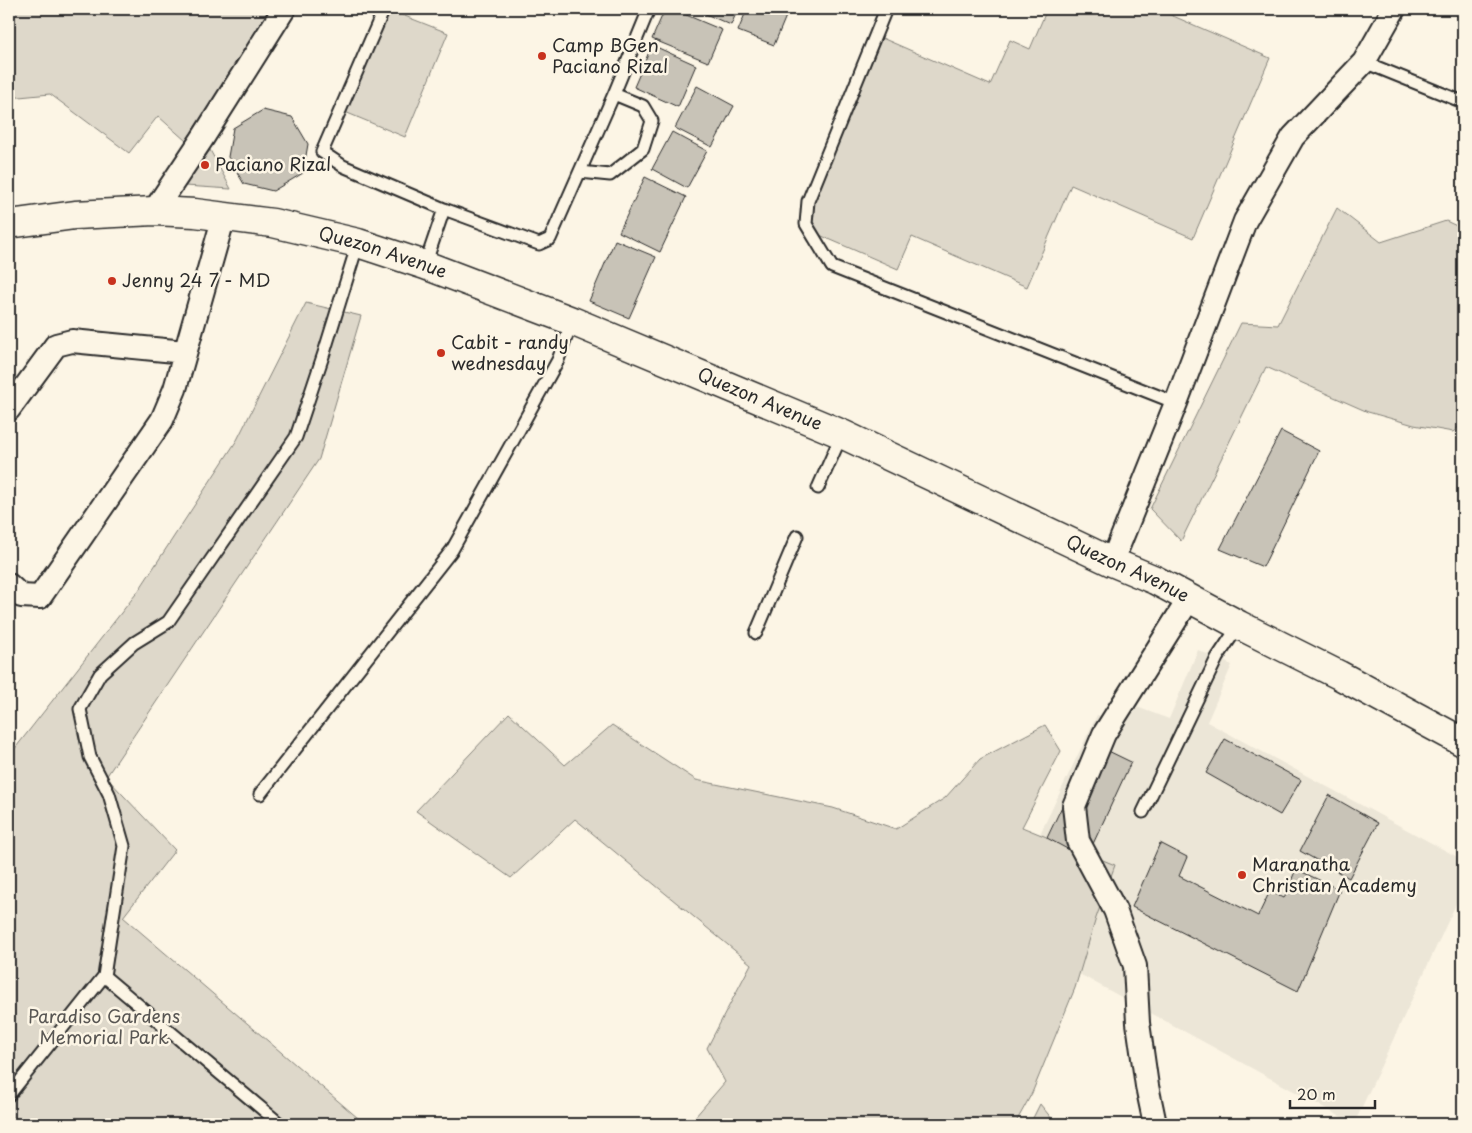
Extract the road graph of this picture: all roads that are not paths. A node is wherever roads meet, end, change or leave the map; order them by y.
1 (284, 9) edge
2 (384, 9) edge
3 (650, 9) edge
4 (886, 9) edge
5 (1394, 9) edge
6 (1364, 62) junction
7 (614, 94) junction
8 (1463, 102) edge
9 (580, 172) junction
10 (444, 209) junction
11 (154, 211) junction
12 (224, 216) junction
13 (9, 224) edge
14 (358, 243) junction
15 (425, 265) junction
16 (572, 321) junction
17 (185, 352) junction
18 (1176, 402) junction
19 (9, 409) edge
20 (842, 434) junction
21 (818, 488) dead end
22 (797, 536) dead end
23 (1112, 562) junction
24 (9, 585) edge
25 (1189, 599) junction
26 (1239, 625) junction
27 (756, 633) dead end
28 (1463, 742) edge
29 (260, 794) dead end
30 (1143, 812) dead end
31 (104, 976) junction
32 (9, 1095) edge
33 (280, 1124) edge
34 (1155, 1124) edge

1 - 11 street
2 - 10 lane
3 - 7 lane
4 - 18 lane
5 - 6 street
6 - 8 lane
6 - 18 street
7 - 9 lane
7 - 9 lane
9 - 10 lane
10 - 15 lane
11 - 12 main road, Quezon Avenue
11 - 13 main road, Quezon Avenue
12 - 14 main road, Quezon Avenue
12 - 17 street
14 - 15 main road, Quezon Avenue
14 - 31 lane
15 - 16 main road, Quezon Avenue
16 - 20 main road, Quezon Avenue
16 - 29 lane
17 - 19 street
17 - 24 street
18 - 23 street
20 - 21 lane
20 - 23 main road, Quezon Avenue
22 - 27 lane
23 - 25 main road, Quezon Avenue
25 - 26 main road, Quezon Avenue
25 - 34 street
26 - 28 main road, Quezon Avenue
26 - 30 lane
31 - 32 lane
31 - 33 lane

